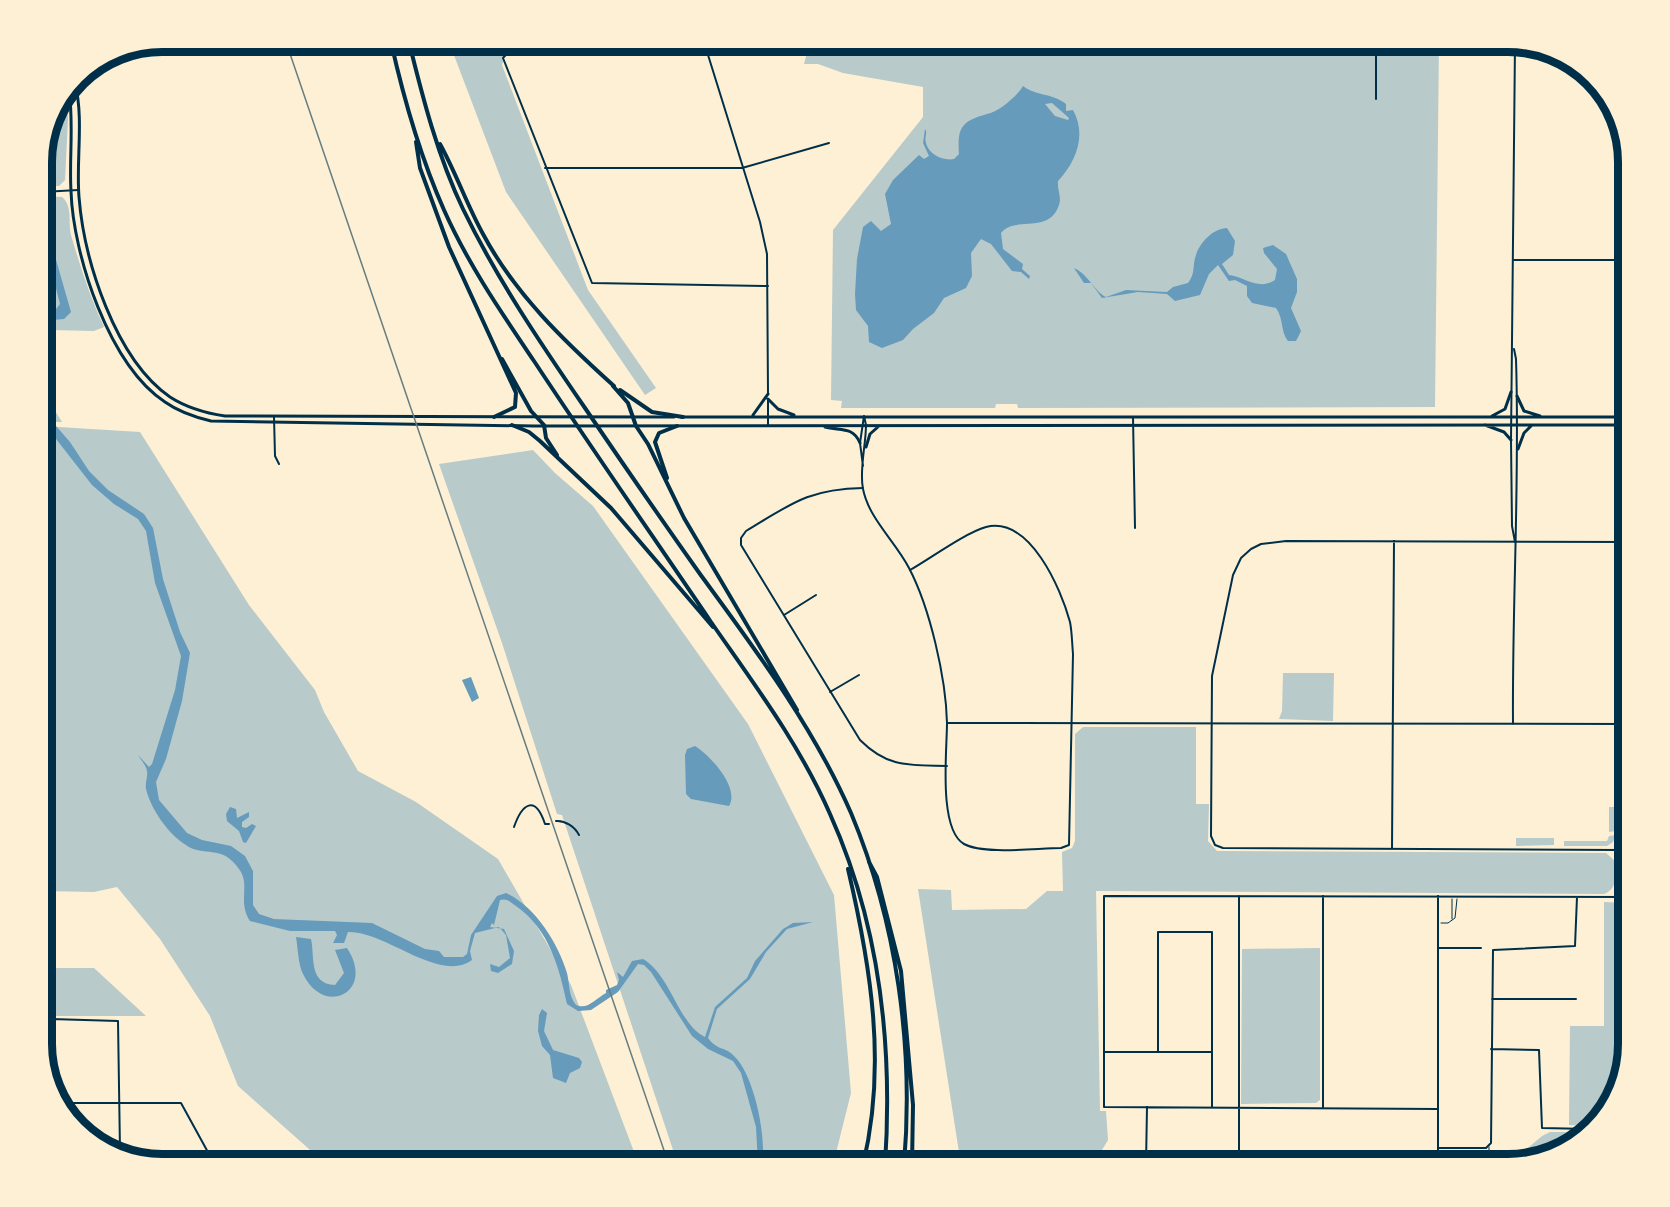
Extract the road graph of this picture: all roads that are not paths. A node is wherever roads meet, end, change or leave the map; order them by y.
1 (394, 52) edge
2 (412, 52) edge
3 (508, 52) edge
4 (707, 52) edge
5 (1376, 52) edge
6 (1515, 53) edge
7 (76, 95) edge
8 (1376, 99) dead end
9 (69, 104) edge
10 (434, 133) junction
11 (415, 136) junction
12 (829, 144) dead end
13 (545, 168) junction
14 (742, 168) junction
15 (79, 190) junction
16 (71, 191) junction
17 (53, 192) edge
18 (1514, 260) junction
19 (1618, 260) edge
20 (768, 286) junction
21 (484, 327) junction
22 (1513, 349) junction
23 (613, 386) junction
24 (1511, 392) junction
25 (1517, 396) junction
26 (768, 397) junction
27 (535, 416) junction
28 (751, 416) junction
29 (768, 416) junction
30 (799, 416) junction
31 (864, 416) junction
32 (274, 417) junction
33 (494, 417) junction
34 (633, 417) junction
35 (684, 417) junction
36 (1133, 417) junction
37 (1491, 417) junction
38 (1511, 417) junction
39 (1518, 417) junction
40 (1545, 417) junction
41 (1618, 417) edge
42 (274, 424) junction
43 (1517, 424) junction
44 (512, 425) junction
45 (544, 425) junction
46 (861, 425) junction
47 (866, 425) junction
48 (880, 425) junction
49 (1484, 425) junction
50 (1511, 425) junction
51 (1532, 425) junction
52 (1618, 425) edge
53 (636, 426) junction
54 (677, 426) junction
55 (768, 426) junction
56 (820, 426) junction
57 (1134, 426) junction
58 (1510, 440) junction
59 (860, 444) junction
60 (866, 447) junction
61 (1518, 449) junction
62 (562, 462) junction
63 (279, 464) dead end
64 (862, 466) junction
65 (863, 488) junction
66 (676, 501) junction
67 (1135, 528) dead end
68 (1394, 542) junction
69 (1515, 542) junction
70 (1618, 542) edge
71 (909, 570) junction
72 (816, 595) dead end
73 (784, 615) junction
74 (717, 630) junction
75 (859, 675) dead end
76 (830, 692) junction
77 (1072, 722) junction
78 (947, 723) junction
79 (1211, 723) junction
80 (1393, 724) junction
81 (1513, 724) junction
82 (1618, 724) edge
83 (814, 742) junction
84 (947, 766) junction
85 (556, 821) dead end
86 (549, 824) dead end
87 (513, 827) dead end
88 (579, 835) dead end
89 (1392, 849) junction
90 (1618, 850) edge
91 (845, 854) junction
92 (867, 859) junction
93 (1239, 896) junction
94 (1323, 896) junction
95 (1438, 897) junction
96 (1452, 897) junction
97 (1457, 897) junction
98 (1577, 897) junction
99 (1618, 897) edge
100 (1451, 921) junction
101 (1439, 923) junction
102 (1439, 948) junction
103 (1481, 948) dead end
104 (1491, 999) junction
105 (1576, 999) dead end
106 (53, 1019) edge
107 (1491, 1049) junction
108 (1104, 1052) junction
109 (1158, 1052) junction
110 (1212, 1052) junction
111 (70, 1103) edge
112 (119, 1103) junction
113 (1146, 1107) junction
114 (1212, 1107) junction
115 (1239, 1107) junction
116 (1323, 1108) junction
117 (1438, 1109) junction
118 (1578, 1129) edge
119 (120, 1146) edge
120 (1489, 1147) junction
121 (1438, 1148) junction
122 (209, 1154) edge
123 (865, 1154) edge
124 (886, 1154) edge
125 (904, 1154) edge
126 (912, 1154) edge
127 (1146, 1154) edge
128 (1239, 1154) edge
129 (1438, 1154) edge
130 (1489, 1154) edge

1 - 11 highway
2 - 10 highway
3 - 13 street
4 - 14 street
5 - 8 street
6 - 18 street
7 - 15 main road
9 - 16 main road
10 - 23 highway
10 - 83 highway
11 - 21 highway
11 - 74 highway
12 - 14 street
13 - 14 street
13 - 20 street
14 - 20 street
15 - 16 street
15 - 32 main road
16 - 17 street
16 - 42 main road
18 - 19 street
18 - 22 street
20 - 26 street
21 - 27 highway
21 - 33 highway
22 - 24 street
22 - 25 street
23 - 34 highway
23 - 35 highway
24 - 37 main road
24 - 38 street
25 - 39 street
25 - 40 main road
26 - 28 main road
26 - 29 street
26 - 30 main road
27 - 33 main road
27 - 34 main road
27 - 45 highway
28 - 29 main road
28 - 35 main road
29 - 30 main road
29 - 55 street
30 - 31 main road
31 - 36 main road
31 - 46 street
31 - 47 street
32 - 33 main road
32 - 42 street
34 - 35 main road
34 - 53 highway
36 - 37 main road
36 - 57 street
37 - 38 main road
38 - 39 main road
38 - 50 street
39 - 40 main road
39 - 43 street
40 - 41 main road
42 - 44 main road
42 - 63 street
43 - 50 main road
43 - 51 main road
43 - 61 street
44 - 45 main road
44 - 62 highway
45 - 53 main road
45 - 62 highway
46 - 47 main road
46 - 56 main road
46 - 59 street
47 - 48 main road
47 - 60 street
48 - 57 main road
48 - 60 main road
49 - 50 main road
49 - 57 main road
49 - 58 main road
50 - 58 street
51 - 52 main road
51 - 61 main road
53 - 54 main road
53 - 66 highway
54 - 55 main road
54 - 66 highway
55 - 56 main road
56 - 59 main road
57 - 67 street
58 - 69 street
59 - 64 street
60 - 64 street
61 - 69 street
62 - 74 highway
64 - 65 street
65 - 71 street
65 - 73 street
66 - 83 highway
68 - 69 street
68 - 79 street
68 - 80 street
69 - 70 street
69 - 81 street
71 - 77 street
71 - 78 street
72 - 73 street
73 - 76 street
74 - 91 highway
75 - 76 street
76 - 84 street
77 - 78 street
77 - 79 street
77 - 84 street
78 - 84 street
79 - 80 street
79 - 89 street
80 - 81 street
80 - 89 street
81 - 82 street
83 - 92 highway
85 - 88 street
86 - 87 street
89 - 90 street
91 - 123 highway
91 - 124 highway
92 - 125 highway
92 - 126 highway
93 - 94 street
93 - 108 street
93 - 115 street
94 - 95 street
94 - 116 street
95 - 96 street
95 - 101 street
96 - 97 street
96 - 100 lane
97 - 98 street
97 - 100 lane
98 - 99 street
98 - 104 street
100 - 101 lane
101 - 102 street
102 - 103 street
102 - 117 street
104 - 105 street
104 - 107 street
106 - 112 street
107 - 118 street
107 - 120 street
108 - 109 street
108 - 113 street
109 - 110 street
109 - 110 street
110 - 114 street
111 - 112 street
112 - 119 street
112 - 122 street
113 - 114 street
113 - 127 street
114 - 115 street
115 - 116 street
115 - 128 street
116 - 117 street
117 - 121 street
120 - 121 street
120 - 130 lane
121 - 129 street

